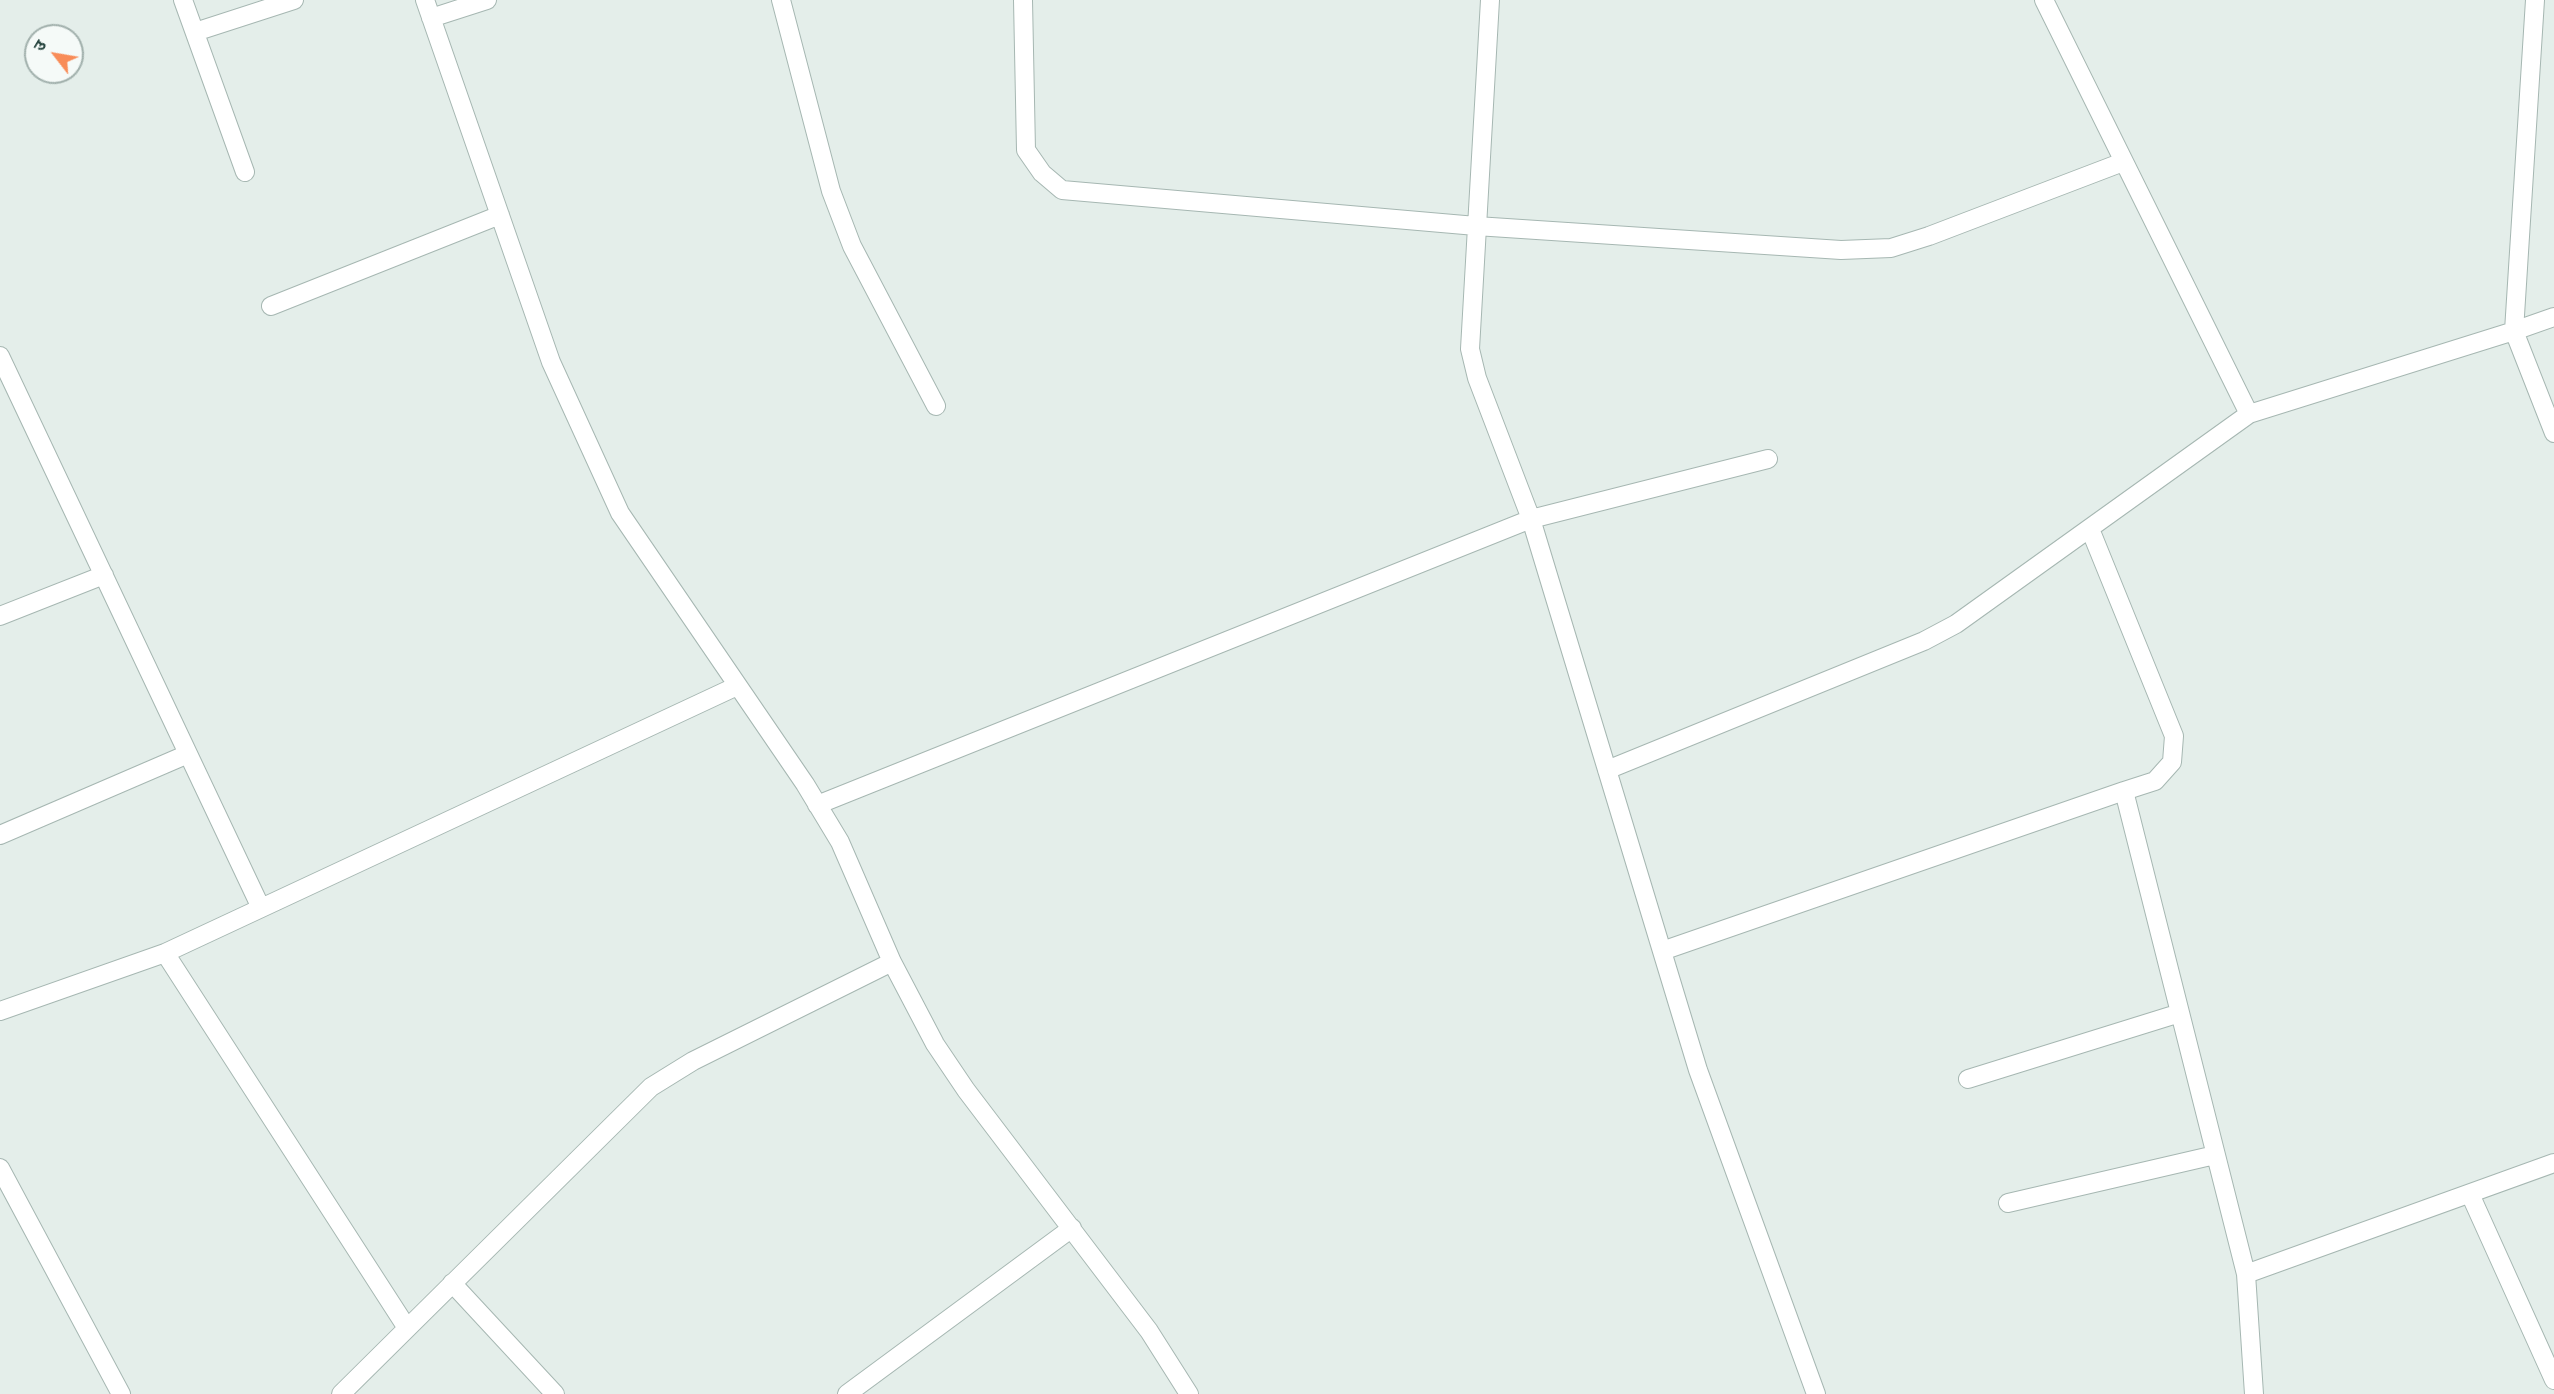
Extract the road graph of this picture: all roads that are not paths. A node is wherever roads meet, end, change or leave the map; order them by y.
1 (183, 0) edge
2 (294, 0) edge
3 (425, 0) edge
4 (487, 0) edge
5 (781, 0) edge
6 (1023, 0) edge
7 (1490, 0) edge
8 (2044, 0) edge
9 (2535, 0) edge
10 (431, 18) junction
11 (195, 32) junction
12 (2123, 162) junction
13 (245, 172) dead end
14 (500, 215) junction
15 (1476, 226) junction
16 (271, 306) dead end
17 (2554, 317) edge
18 (2514, 331) junction
19 (0, 356) edge
20 (936, 406) dead end
21 (2249, 414) junction
22 (2554, 433) edge
23 (1768, 459) dead end
24 (1531, 519) junction
25 (2090, 529) junction
26 (104, 575) junction
27 (0, 616) edge
28 (737, 686) junction
29 (188, 754) junction
30 (1607, 770) junction
31 (2124, 791) junction
32 (817, 805) junction
33 (0, 835) edge
34 (261, 908) junction
35 (1662, 951) junction
36 (165, 953) junction
37 (892, 962) junction
38 (0, 1011) edge
39 (2180, 1013) junction
40 (1968, 1079) dead end
41 (2215, 1155) junction
42 (2554, 1163) edge
43 (0, 1168) edge
44 (2470, 1194) junction
45 (2008, 1203) dead end
46 (1072, 1228) junction
47 (2246, 1274) junction
48 (452, 1283) junction
49 (407, 1328) junction
50 (2554, 1380) edge
51 (121, 1394) edge
52 (341, 1394) edge
53 (555, 1394) edge
54 (848, 1394) edge
55 (1189, 1394) edge
56 (1816, 1394) edge
57 (2254, 1394) edge

1 - 11 street
2 - 11 street
3 - 10 street
4 - 10 street
5 - 20 street
6 - 15 street
7 - 15 street
8 - 12 street
9 - 18 street
10 - 14 street
11 - 13 street
12 - 15 street
12 - 21 street
14 - 16 street
14 - 28 street
15 - 24 street
17 - 18 street
18 - 21 street
18 - 22 street
19 - 26 street
21 - 25 street
23 - 24 street
24 - 30 street
24 - 32 street
25 - 30 street
25 - 31 street
26 - 27 street
26 - 29 street
28 - 32 street
28 - 34 street
29 - 33 street
29 - 34 street
30 - 35 street
31 - 35 street
31 - 39 street
32 - 37 street
34 - 36 street
35 - 56 street
36 - 38 street
36 - 49 street
37 - 46 street
37 - 48 street
39 - 40 street
39 - 41 street
41 - 45 street
41 - 47 street
42 - 44 street
43 - 51 street
44 - 47 street
44 - 50 street
46 - 54 street
46 - 55 street
47 - 57 street
48 - 49 street
48 - 53 street
49 - 52 street

